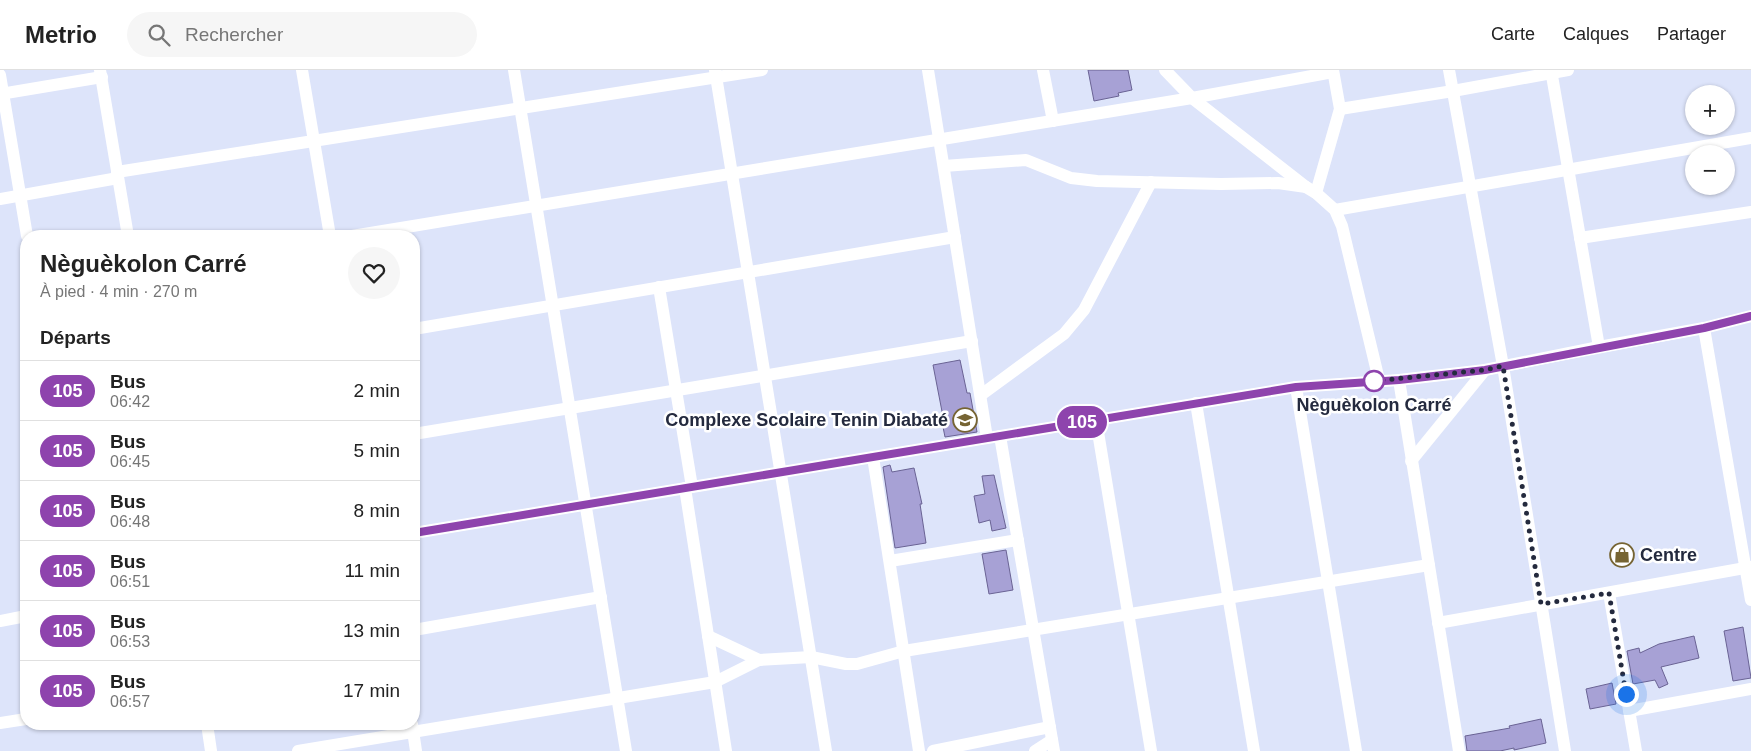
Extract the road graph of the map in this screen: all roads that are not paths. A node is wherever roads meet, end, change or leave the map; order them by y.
1 (302, 70) edge
2 (514, 70) edge
3 (762, 70) edge
4 (928, 70) edge
5 (1043, 70) edge
6 (1165, 70) edge
7 (1449, 70) edge
8 (1568, 70) edge
9 (1333, 71) edge
10 (1552, 71) edge
11 (101, 74) edge
12 (716, 74) edge
13 (0, 75) edge
14 (1453, 91) junction
15 (2, 94) edge
16 (1192, 98) junction
17 (521, 108) junction
18 (1340, 109) junction
19 (1053, 121) junction
20 (1751, 138) edge
21 (939, 140) junction
22 (314, 141) junction
23 (944, 166) junction
24 (1568, 170) junction
25 (732, 174) junction
26 (118, 175) junction
27 (1151, 182) junction
28 (1470, 187) junction
29 (1311, 190) junction
30 (20, 196) junction
31 (0, 199) edge
32 (537, 206) junction
33 (1335, 210) junction
34 (1751, 212) edge
35 (26, 230) edge
36 (127, 230) edge
37 (329, 230) edge
38 (389, 230) edge
39 (955, 236) junction
40 (1580, 238) junction
41 (748, 272) junction
42 (658, 287) junction
43 (553, 305) junction
44 (1751, 316) edge
45 (420, 328) edge
46 (1704, 328) junction
47 (972, 341) junction
48 (1599, 347) junction
49 (1503, 366) junction
50 (1485, 370) junction
51 (765, 376) junction
52 (1379, 380) junction
53 (1399, 380) junction
54 (1296, 387) junction
55 (676, 390) junction
56 (981, 395) junction
57 (1196, 403) junction
58 (570, 408) junction
59 (1096, 420) junction
60 (420, 433) edge
61 (1000, 436) junction
62 (987, 438) junction
63 (873, 457) junction
64 (1411, 461) junction
65 (781, 472) junction
66 (689, 488) junction
67 (586, 505) junction
68 (420, 532) edge
69 (1018, 540) junction
70 (890, 561) junction
71 (1428, 565) junction
72 (1748, 568) edge
73 (1328, 581) junction
74 (1609, 593) junction
75 (601, 597) junction
76 (1228, 598) junction
77 (1751, 600) edge
78 (1541, 604) junction
79 (1128, 614) junction
80 (20, 617) edge
81 (0, 621) edge
82 (1438, 623) junction
83 (420, 629) edge
84 (1033, 630) junction
85 (708, 636) junction
86 (904, 651) junction
87 (811, 657) junction
88 (759, 660) junction
89 (715, 682) junction
90 (1751, 689) edge
91 (618, 698) junction
92 (1629, 711) junction
93 (20, 719) edge
94 (0, 723) edge
95 (420, 727) edge
96 (1050, 727) junction
97 (207, 730) edge
98 (402, 730) edge
99 (412, 730) edge
100 (1053, 745) edge
101 (1633, 750) edge
102 (211, 751) edge
103 (298, 751) edge
104 (416, 751) edge
105 (626, 751) edge
106 (726, 751) edge
107 (826, 751) edge
108 (920, 751) edge
109 (933, 751) edge
110 (1035, 751) edge
111 (1151, 751) edge
112 (1254, 751) edge
113 (1356, 751) edge
114 (1459, 751) edge
115 (1565, 751) edge

1 - 22 street
2 - 17 street
3 - 12 street
4 - 21 street
5 - 19 street
6 - 16 street
7 - 14 street
8 - 10 street
9 - 16 street
9 - 18 street
10 - 14 street
10 - 24 street
11 - 15 street
11 - 26 street
12 - 17 street
12 - 25 street
13 - 15 street
14 - 18 street
14 - 28 street
15 - 30 street
16 - 19 street
16 - 29 street
17 - 22 street
17 - 32 street
18 - 29 street
19 - 21 street
20 - 24 street
21 - 23 street
21 - 25 street
22 - 26 street
22 - 37 street
23 - 27 street
23 - 39 street
24 - 28 street
24 - 40 street
25 - 32 street
25 - 41 street
26 - 30 street
26 - 36 street
27 - 29 street
27 - 56 street
28 - 33 street
28 - 49 street
29 - 33 street
30 - 31 street
30 - 35 street
32 - 38 street
32 - 43 street
33 - 52 street
34 - 40 street
39 - 41 street
39 - 47 street
40 - 48 street
41 - 42 street
41 - 51 street
42 - 43 street
42 - 55 street
43 - 45 street
43 - 58 street
44 - 46 street
46 - 48 street
46 - 72 street
47 - 51 street
47 - 56 street
48 - 49 street
49 - 50 street
49 - 78 street
50 - 53 street
50 - 64 street
51 - 55 street
51 - 65 street
52 - 53 street
52 - 54 street
53 - 64 street
54 - 57 street
54 - 73 street
55 - 58 street
55 - 66 street
56 - 62 street
57 - 59 street
57 - 76 street
58 - 60 street
58 - 67 street
59 - 61 street
59 - 79 street
61 - 62 street
61 - 69 street
62 - 63 street
63 - 65 street
63 - 70 street
64 - 71 street
65 - 66 street
65 - 87 street
66 - 67 street
66 - 85 street
67 - 68 street
67 - 75 street
69 - 70 street
69 - 84 street
70 - 86 street
71 - 73 street
71 - 82 street
72 - 74 street
72 - 77 street
73 - 76 street
73 - 113 street
74 - 78 street
74 - 92 street
75 - 83 street
75 - 91 street
76 - 79 street
76 - 112 street
78 - 82 street
78 - 115 street
79 - 84 street
79 - 111 street
80 - 81 street
82 - 114 street
84 - 86 street
84 - 96 street
85 - 88 street
85 - 89 street
86 - 87 street
86 - 108 street
87 - 88 street
87 - 107 street
88 - 89 street
89 - 91 street
89 - 106 street
90 - 92 street
91 - 95 street
91 - 105 street
92 - 101 street
93 - 94 street
96 - 100 street
96 - 109 street
97 - 102 street
98 - 103 street
99 - 104 street
100 - 110 street

